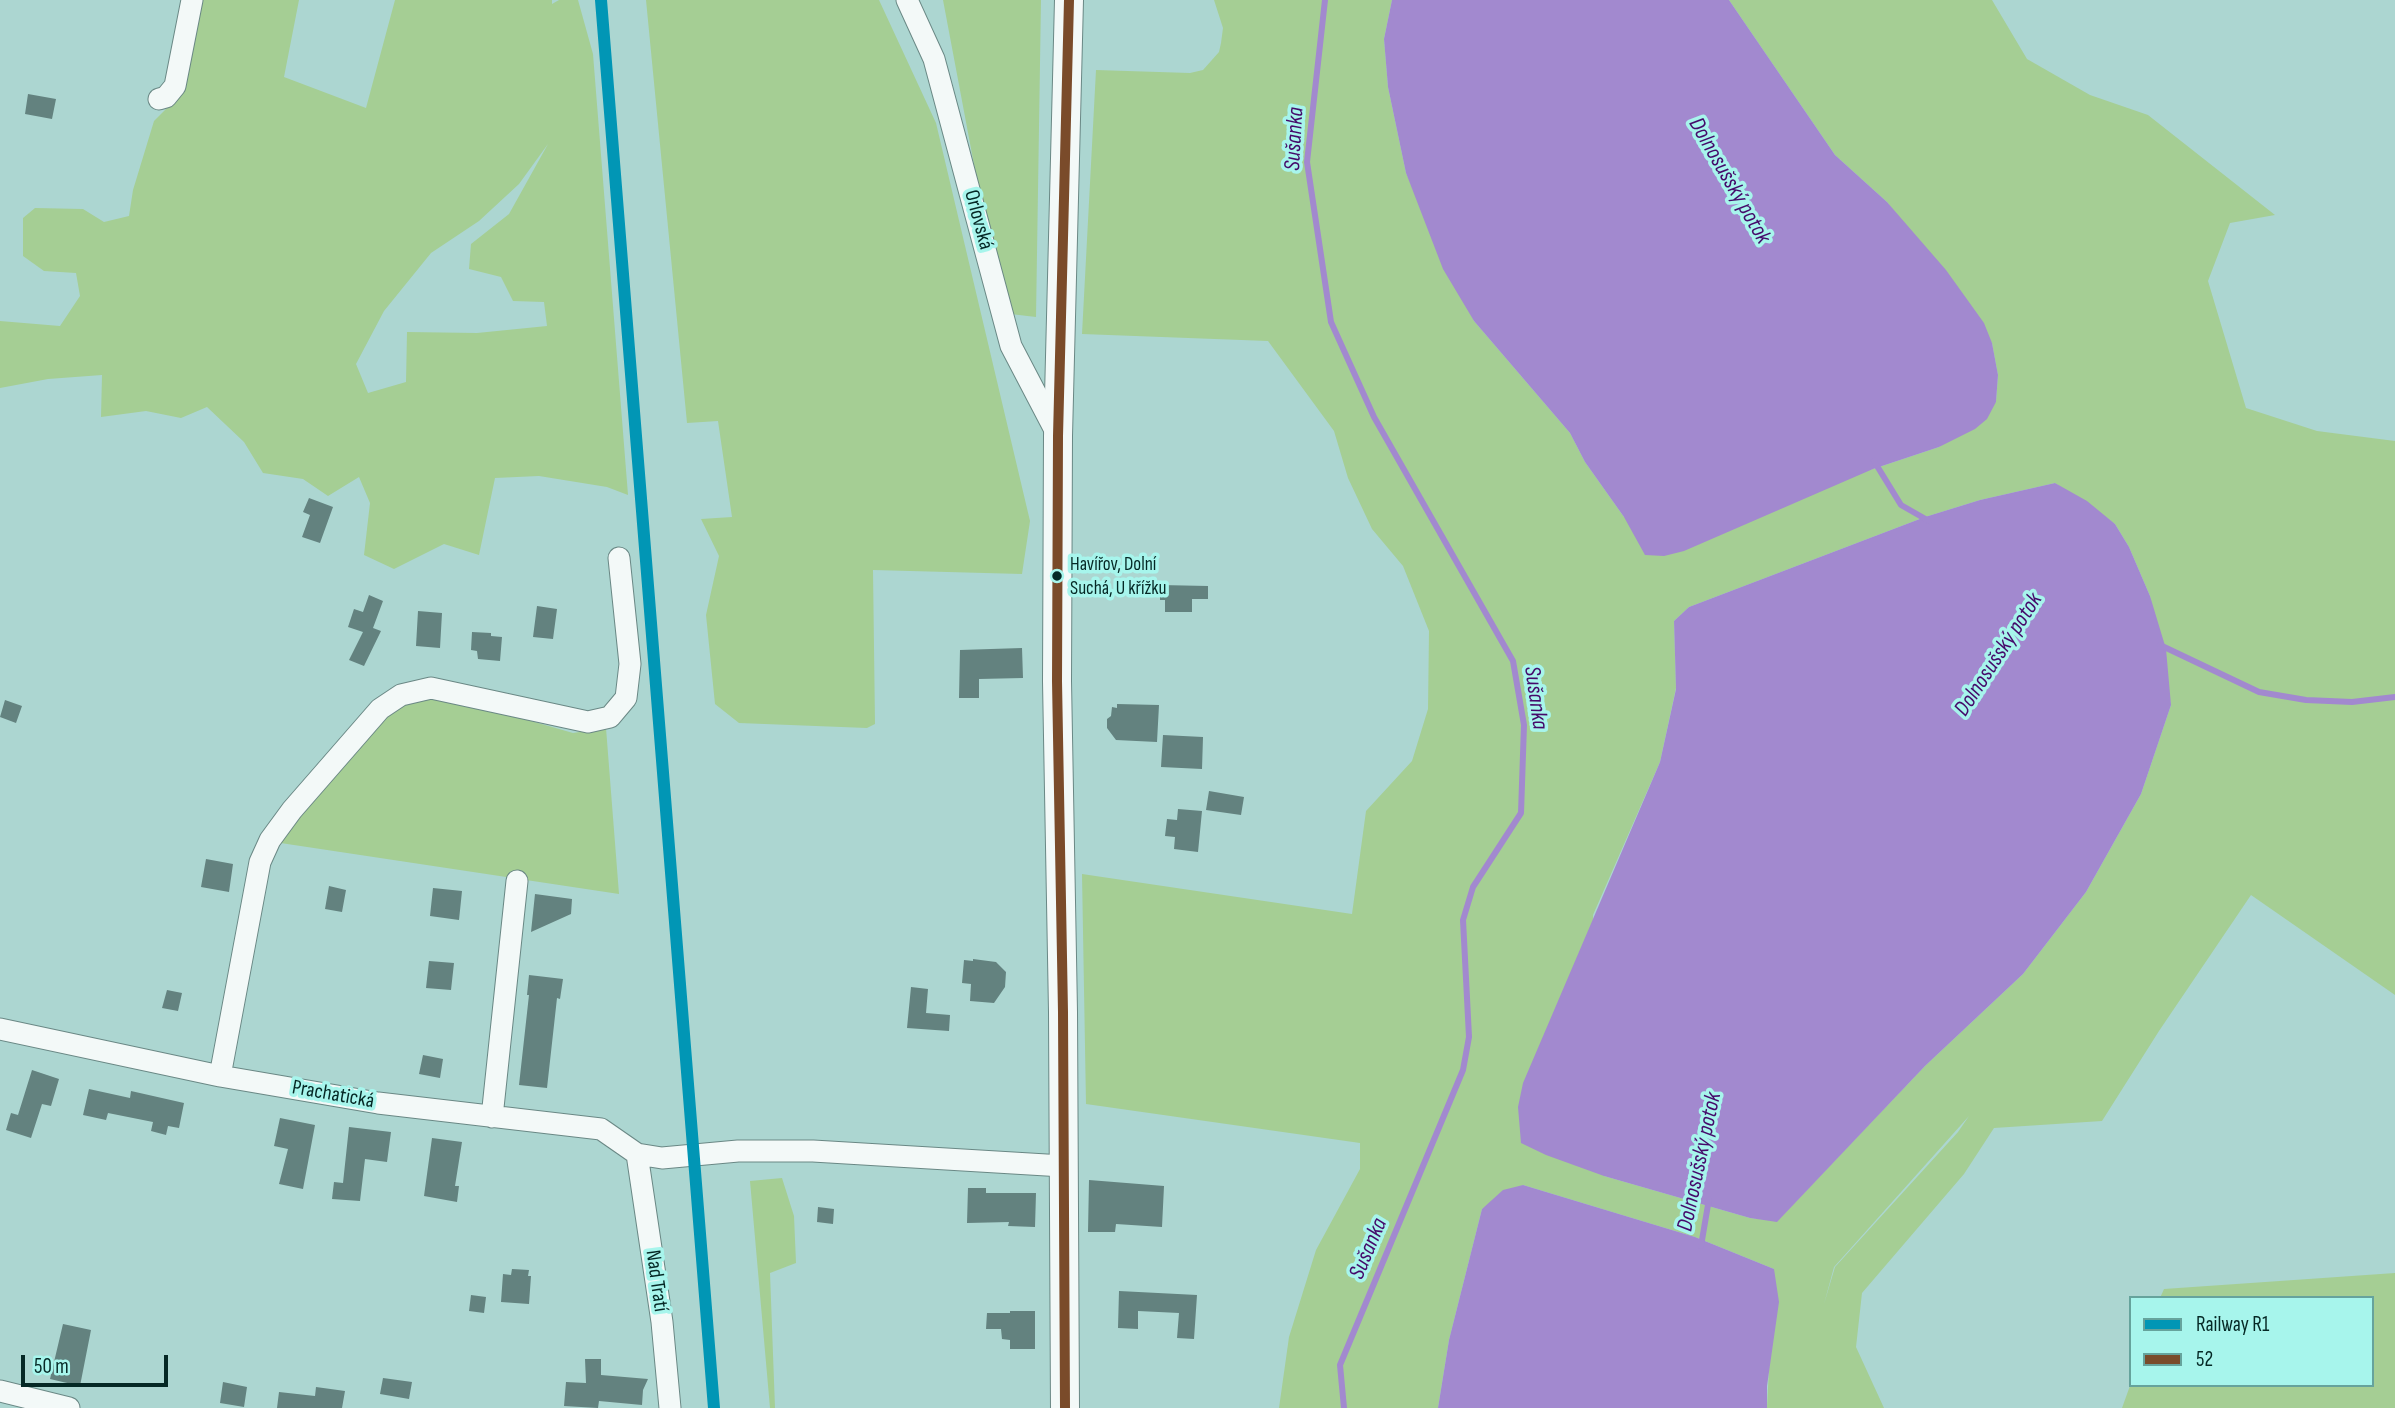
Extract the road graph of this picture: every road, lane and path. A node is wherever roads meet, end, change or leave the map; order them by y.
1 (192, 0) edge
2 (906, 0) edge
3 (1069, 0) edge
4 (159, 99) dead end
5 (1058, 436) junction
6 (619, 558) dead end
7 (517, 881) dead end
8 (0, 1029) edge
9 (220, 1076) junction
10 (492, 1117) junction
11 (637, 1154) junction
12 (1063, 1166) junction
13 (0, 1391) edge
14 (69, 1408) edge
15 (670, 1408) edge
16 (1065, 1408) edge

1 - 4 street
2 - 5 street, Orlovská
3 - 5 main road, Orlovská
5 - 12 main road, Orlovská
6 - 9 street
7 - 10 street
8 - 9 street, Prachatická
9 - 10 street, Prachatická
10 - 11 street, Prachatická
11 - 12 street, Prachatická
11 - 15 street, Nad Tratí
12 - 16 main road, Orlovská
13 - 14 street

